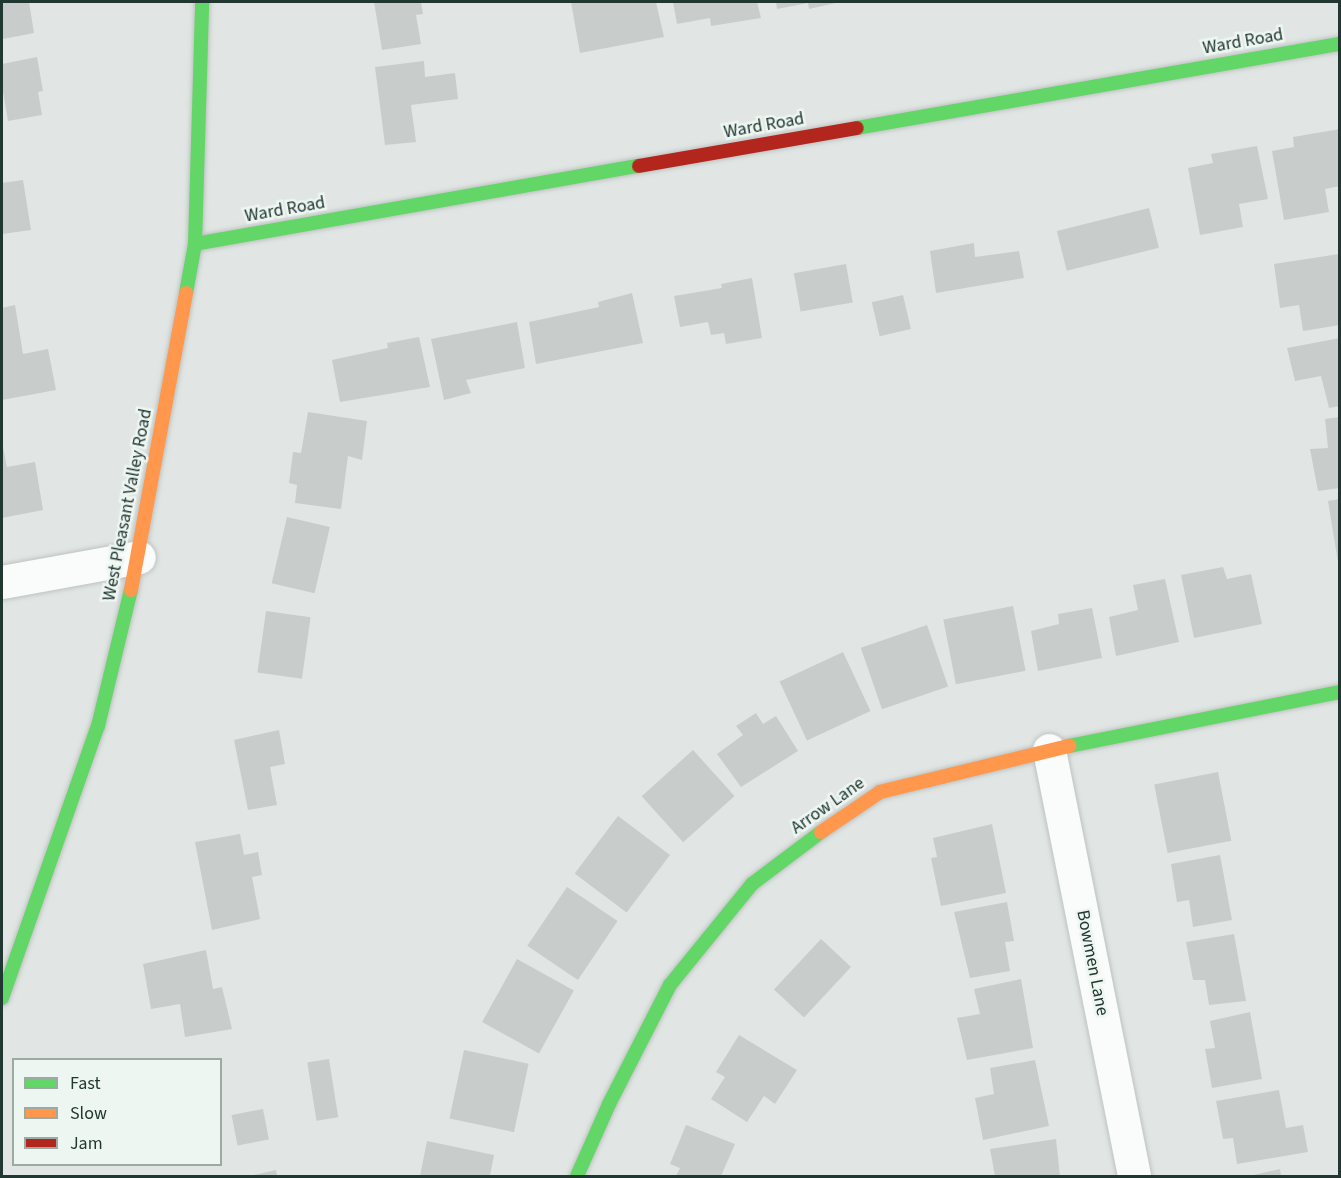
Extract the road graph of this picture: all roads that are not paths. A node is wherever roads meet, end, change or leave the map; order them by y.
1 (202, 2) edge
2 (1340, 44) edge
3 (195, 244) junction
4 (139, 557) junction
5 (2, 582) edge
6 (1340, 692) edge
7 (1049, 750) junction
8 (2, 998) edge
9 (578, 1176) edge
10 (1134, 1176) edge

1 - 3 street, West Pleasant Valley Road
2 - 3 street, Ward Road
3 - 4 street, West Pleasant Valley Road
4 - 5 street
4 - 8 street, West Pleasant Valley Road
6 - 7 street, Arrow Lane
7 - 9 street, Arrow Lane
7 - 10 street, Bowmen Lane

